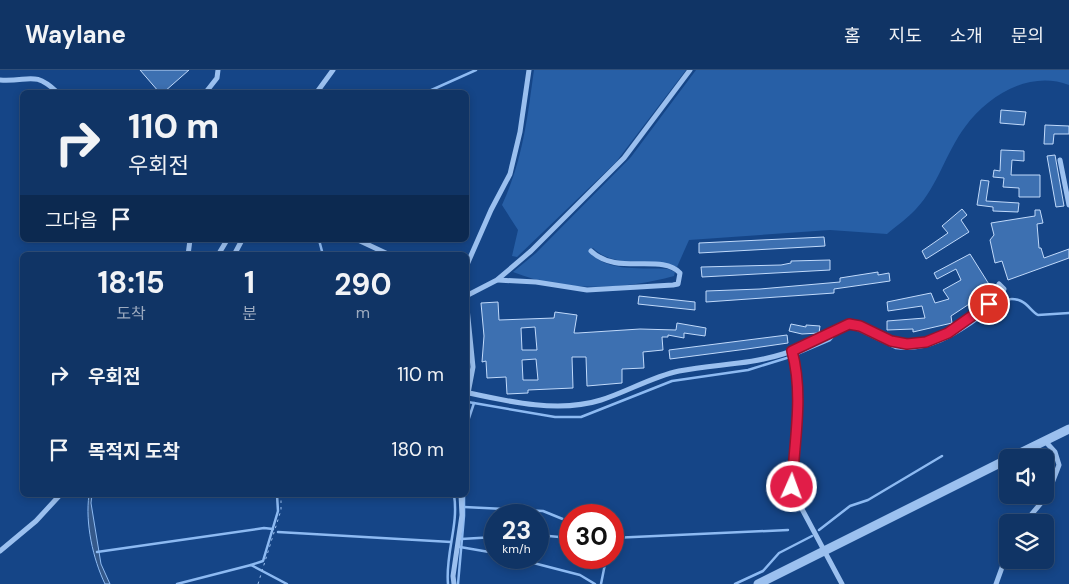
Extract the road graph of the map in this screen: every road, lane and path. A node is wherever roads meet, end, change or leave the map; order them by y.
1 (218, 70) edge
2 (333, 70) edge
3 (529, 70) edge
4 (690, 70) edge
5 (0, 80) edge
6 (56, 90) edge
7 (208, 90) edge
8 (318, 90) edge
9 (1060, 160) dead end
10 (1069, 205) edge
11 (362, 242) edge
12 (592, 251) dead end
13 (384, 252) edge
14 (469, 260) edge
15 (497, 280) junction
16 (999, 284) dead end
17 (469, 295) edge
18 (469, 332) edge
19 (793, 354) junction
20 (469, 390) edge
21 (469, 398) edge
22 (1069, 429) edge
23 (1045, 440) junction
24 (1027, 449) edge
25 (999, 463) edge
26 (58, 497) edge
27 (281, 497) edge
28 (461, 497) edge
29 (1032, 514) edge
30 (0, 551) edge
31 (825, 551) junction
32 (1001, 569) edge
33 (258, 584) edge
34 (454, 584) edge
35 (758, 584) edge
36 (842, 584) edge
37 (996, 584) edge

1 - 7 street
2 - 8 street
3 - 14 street
4 - 15 street
5 - 6 street
9 - 10 street
11 - 13 street
12 - 15 street
15 - 17 street
16 - 19 street
18 - 20 street
19 - 21 street
19 - 31 street
22 - 23 street
23 - 24 street
23 - 29 street
25 - 31 street
26 - 30 street
27 - 33 path
28 - 34 street
31 - 35 street
31 - 36 street
32 - 37 street

